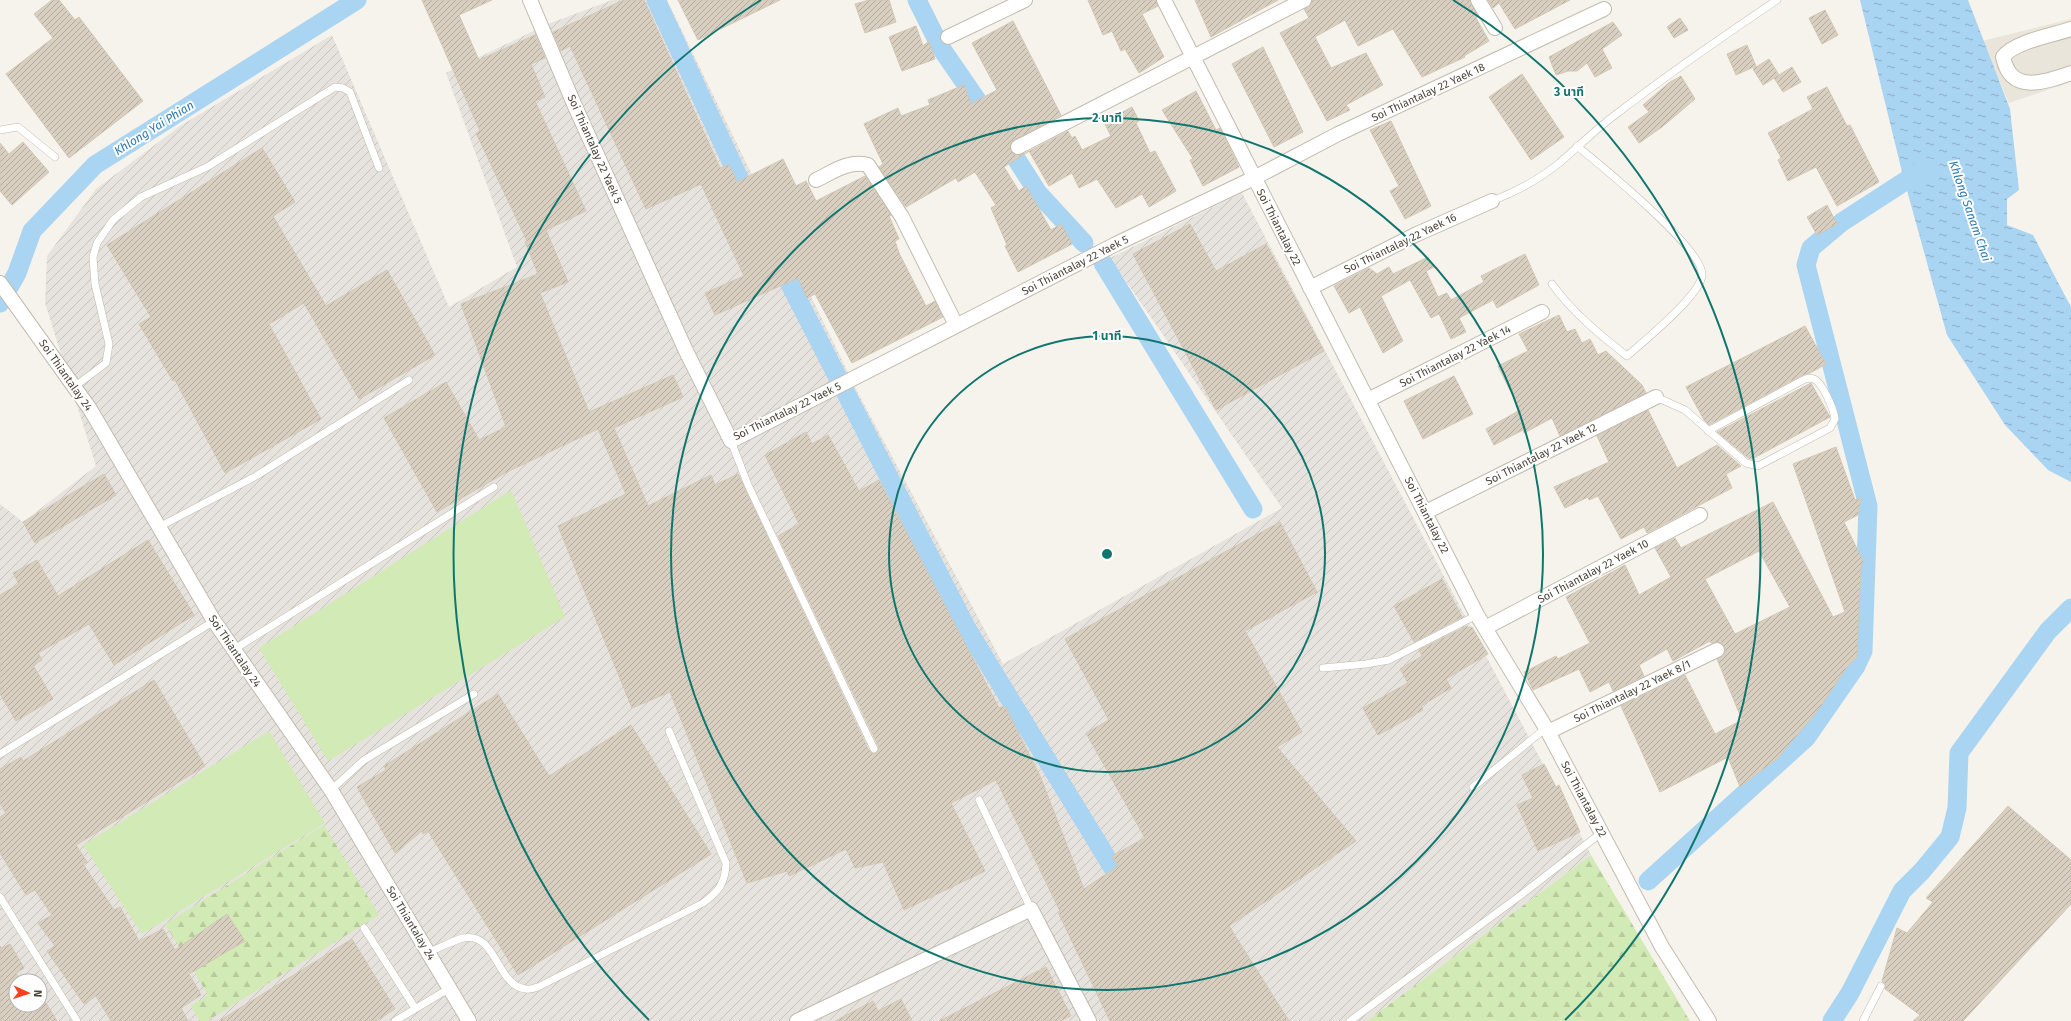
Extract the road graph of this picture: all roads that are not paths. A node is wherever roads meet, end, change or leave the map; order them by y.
1 (530, 0) edge
2 (1025, 0) edge
3 (1164, 0) edge
4 (1304, 0) edge
5 (1478, 0) edge
6 (1777, 0) edge
7 (1604, 8) dead end
8 (1495, 28) dead end
9 (2071, 29) edge
10 (948, 37) dead end
11 (1193, 57) junction
12 (2071, 73) edge
13 (0, 130) edge
14 (1018, 146) dead end
15 (1577, 146) junction
16 (56, 157) dead end
17 (379, 168) dead end
18 (1254, 178) junction
19 (816, 180) dead end
20 (1492, 202) joint
21 (0, 283) edge
22 (1552, 284) dead end
23 (1310, 288) junction
24 (1542, 312) dead end
25 (956, 325) junction
26 (409, 380) dead end
27 (74, 387) junction
28 (1656, 397) joint
29 (1368, 400) junction
30 (1708, 431) junction
31 (731, 441) junction
32 (494, 487) dead end
33 (1426, 512) junction
34 (1700, 515) dead end
35 (159, 528) junction
36 (1478, 615) junction
37 (214, 621) junction
38 (1485, 628) junction
39 (233, 650) junction
40 (1717, 650) dead end
41 (1323, 668) dead end
42 (474, 694) dead end
43 (1547, 730) junction
44 (669, 732) dead end
45 (874, 749) dead end
46 (0, 754) edge
47 (1473, 788) dead end
48 (331, 790) junction
49 (979, 800) dead end
50 (1602, 833) junction
51 (0, 897) edge
52 (1031, 909) junction
53 (364, 928) dead end
54 (429, 952) junction
55 (1880, 986) dead end
56 (450, 988) junction
57 (415, 1008) junction
58 (1084, 1019) edge
59 (77, 1021) edge
60 (395, 1021) edge
61 (469, 1021) edge
62 (797, 1021) edge
63 (1350, 1021) edge
64 (1709, 1021) edge
65 (1863, 1021) edge

1 - 31 street, Soi Thiantalay 22 Yaek 5
2 - 10 street
3 - 11 street, Soi Thiantalay 22
4 - 11 street
5 - 8 street
6 - 15 lane
7 - 18 street, Soi Thiantalay 22 Yaek 18
9 - 12 street
11 - 14 street
11 - 18 street, Soi Thiantalay 22
13 - 16 lane
15 - 20 lane
15 - 22 lane
17 - 27 lane
18 - 23 street, Soi Thiantalay 22
18 - 25 street, Soi Thiantalay 22 Yaek 5
19 - 25 street
20 - 23 street, Soi Thiantalay 22 Yaek 16
21 - 27 street, Soi Thiantalay 24
23 - 29 street, Soi Thiantalay 22
24 - 29 street, Soi Thiantalay 22 Yaek 14
25 - 31 street, Soi Thiantalay 22 Yaek 5
26 - 35 lane
27 - 35 street, Soi Thiantalay 24
28 - 30 lane
28 - 33 street, Soi Thiantalay 22 Yaek 12
29 - 33 street, Soi Thiantalay 22
30 - 30 lane
31 - 45 lane
32 - 39 lane
33 - 36 street, Soi Thiantalay 22
34 - 38 street, Soi Thiantalay 22 Yaek 10
35 - 37 street, Soi Thiantalay 24
36 - 38 street, Soi Thiantalay 22
36 - 41 lane
37 - 39 street, Soi Thiantalay 24
37 - 46 lane
38 - 43 street, Soi Thiantalay 22
39 - 48 street, Soi Thiantalay 24
40 - 43 street, Soi Thiantalay 22 Yaek 8/1
42 - 48 lane
43 - 47 lane
43 - 50 street, Soi Thiantalay 22
44 - 54 lane
48 - 54 street, Soi Thiantalay 24
49 - 52 lane
50 - 63 lane
50 - 64 street, Soi Thiantalay 22
51 - 59 lane
52 - 58 street
52 - 62 street
53 - 57 lane
54 - 56 street, Soi Thiantalay 24
55 - 65 lane
56 - 57 lane
56 - 61 street, Soi Thiantalay 24
57 - 60 lane

